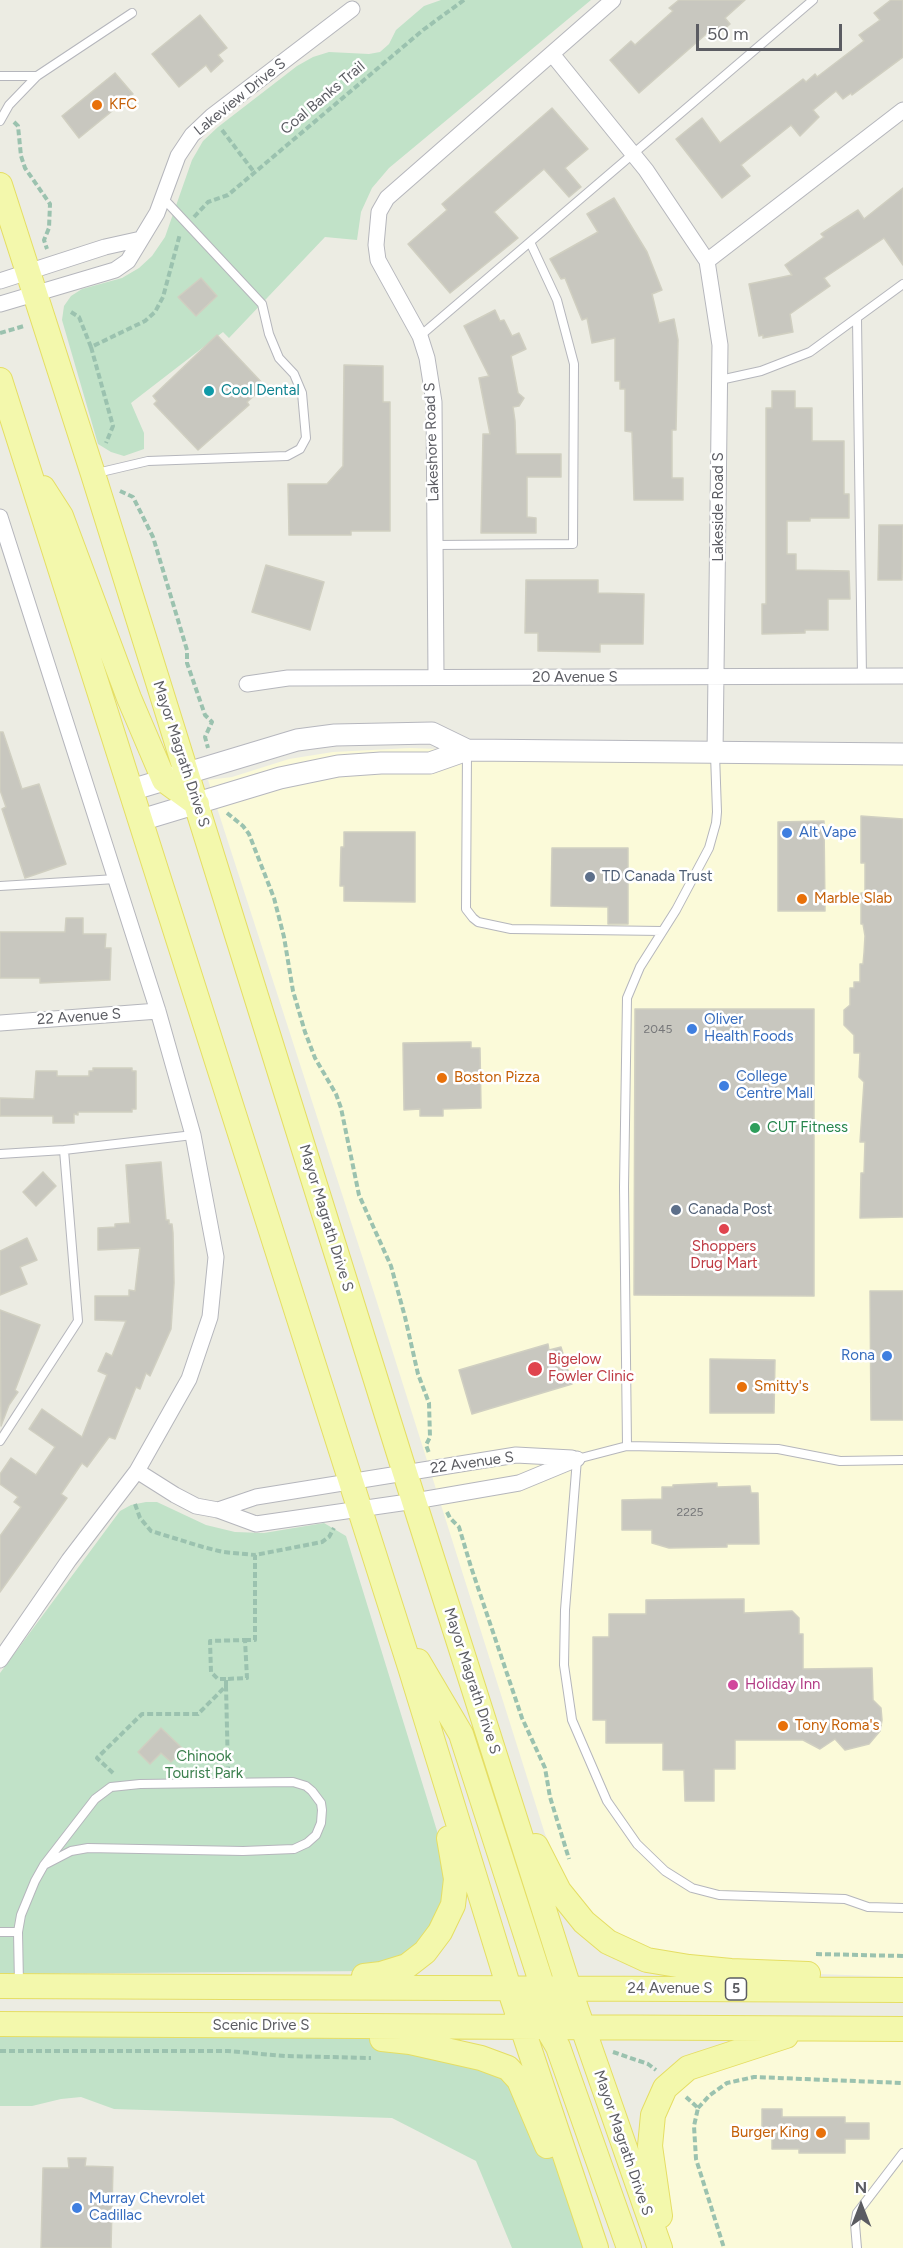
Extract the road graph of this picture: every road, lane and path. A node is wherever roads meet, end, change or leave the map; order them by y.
1 (464, 0) edge
2 (613, 0) edge
3 (813, 0) edge
4 (352, 4) edge
5 (132, 13) dead end
6 (552, 54) junction
7 (0, 76) edge
8 (37, 76) junction
9 (903, 111) edge
10 (8, 117) dead end
11 (0, 122) edge
12 (217, 123) dead end
13 (633, 154) junction
14 (254, 172) junction
15 (0, 184) edge
16 (163, 198) junction
17 (198, 213) dead end
18 (178, 237) dead end
19 (141, 239) junction
20 (44, 240) dead end
21 (530, 242) junction
22 (707, 261) junction
23 (0, 281) edge
24 (32, 283) junction
25 (903, 284) edge
26 (0, 304) edge
27 (71, 312) dead end
28 (856, 319) junction
29 (420, 336) junction
30 (91, 347) junction
31 (0, 380) edge
32 (720, 380) junction
33 (104, 445) dead end
34 (24, 458) junction
35 (93, 474) junction
36 (115, 489) dead end
37 (0, 517) edge
38 (435, 544) junction
39 (862, 676) junction
40 (903, 676) edge
41 (436, 678) junction
42 (715, 678) junction
43 (247, 684) dead end
44 (205, 737) dead end
45 (467, 750) junction
46 (715, 754) junction
47 (903, 754) edge
48 (175, 776) junction
49 (132, 790) junction
50 (197, 804) junction
51 (227, 814) dead end
52 (141, 820) junction
53 (116, 879) junction
54 (0, 886) edge
55 (662, 931) junction
56 (158, 1011) junction
57 (0, 1023) edge
58 (193, 1135) junction
59 (64, 1150) junction
60 (0, 1154) edge
61 (0, 1441) edge
62 (426, 1445) dead end
63 (627, 1446) junction
64 (577, 1459) junction
65 (903, 1460) edge
66 (137, 1471) junction
67 (405, 1473) junction
68 (350, 1483) junction
69 (415, 1501) junction
70 (135, 1504) dead end
71 (358, 1509) junction
72 (218, 1510) junction
73 (450, 1518) dead end
74 (334, 1528) dead end
75 (255, 1555) junction
76 (395, 1623) junction
77 (245, 1640) junction
78 (0, 1660) edge
79 (467, 1664) junction
80 (410, 1667) junction
81 (226, 1678) junction
82 (226, 1686) junction
83 (229, 1782) junction
84 (124, 1784) junction
85 (44, 1865) junction
86 (573, 1868) dead end
87 (903, 1908) edge
88 (0, 1932) edge
89 (18, 1932) junction
90 (903, 1977) edge
91 (9, 1986) edge
92 (281, 1986) junction
93 (509, 1988) junction
94 (543, 1988) junction
95 (568, 1988) junction
96 (903, 1990) edge
97 (0, 2024) edge
98 (186, 2026) junction
99 (522, 2027) junction
100 (548, 2027) junction
101 (583, 2027) junction
102 (809, 2029) junction
103 (903, 2029) edge
104 (0, 2051) edge
105 (611, 2051) dead end
106 (379, 2058) dead end
107 (660, 2074) dead end
108 (903, 2083) edge
109 (681, 2093) dead end
110 (698, 2109) junction
111 (903, 2153) edge
112 (594, 2248) edge
113 (629, 2248) edge
114 (660, 2248) edge
115 (665, 2248) edge
116 (724, 2248) edge
117 (857, 2248) edge

1 - 14 path, Coal Banks Trail
2 - 6 street, Lakeshore Road S
3 - 13 lane
4 - 16 street, Lakeview Drive S
5 - 8 lane
6 - 13 street, Lakeside Road S
6 - 29 street, Lakeshore Road S
7 - 8 lane
8 - 11 lane
9 - 22 street
10 - 20 path
12 - 14 path
13 - 21 lane
13 - 22 street, Lakeside Road S
14 - 17 path, Coal Banks Trail
15 - 24 main road, Mayor Magrath Drive S
16 - 19 street, Lakeview Drive S
16 - 35 lane
18 - 30 path
19 - 24 street
19 - 24 street, Lakeview Drive S
21 - 29 lane
21 - 38 lane
22 - 32 street, Lakeside Road S
23 - 24 street
24 - 26 street
24 - 35 main road, Mayor Magrath Drive S
25 - 28 lane
27 - 30 path
28 - 32 lane
28 - 39 lane
29 - 38 street, Lakeshore Road S
30 - 33 path
31 - 34 main road
32 - 42 street, Lakeside Road S
34 - 48 main road
34 - 49 main road
35 - 48 main road, Mayor Magrath Drive S
36 - 44 path
37 - 53 street
38 - 41 street, Lakeshore Road S
39 - 40 street, 20 Avenue S
39 - 42 street, 20 Avenue S
41 - 42 street, 20 Avenue S
41 - 43 street, 20 Avenue S
42 - 46 street, Lakeside Road S
45 - 46 street
45 - 48 street
45 - 50 street
45 - 55 lane
46 - 47 street
46 - 55 lane
48 - 49 street
48 - 50 main road, Mayor Magrath Drive S
49 - 52 main road
50 - 52 street
50 - 67 main road, Mayor Magrath Drive S
51 - 62 path
52 - 68 main road
53 - 54 lane
53 - 56 street
55 - 63 lane
56 - 57 street, 22 Avenue S
56 - 58 street
58 - 59 lane
58 - 66 street
59 - 60 lane
59 - 61 lane
63 - 64 lane
63 - 65 lane
64 - 67 street, 22 Avenue S
64 - 69 street, 22 Avenue S
64 - 87 lane
66 - 72 street, 22 Avenue S
66 - 78 street
67 - 68 street, 22 Avenue S
67 - 69 main road, Mayor Magrath Drive S
68 - 71 main road
68 - 72 street, 22 Avenue S
69 - 71 street, 22 Avenue S
69 - 79 main road, Mayor Magrath Drive S
70 - 75 path
71 - 72 street, 22 Avenue S
71 - 76 main road
73 - 86 path
74 - 75 path
75 - 77 path
76 - 80 main road
76 - 94 main road
77 - 81 path
77 - 81 path
79 - 90 main road
79 - 95 main road, Mayor Magrath Drive S
80 - 92 main road
80 - 93 main road
81 - 82 path
82 - 83 path
82 - 84 path
83 - 84 lane
83 - 85 lane
84 - 85 lane
85 - 89 lane
88 - 89 lane
89 - 91 lane
91 - 92 main road
92 - 93 main road
93 - 94 main road, 24 Avenue S / 5
93 - 99 main road
93 - 100 main road
94 - 95 main road, 24 Avenue S / 5
94 - 101 main road
95 - 96 main road, 24 Avenue S / 5
95 - 101 main road, Mayor Magrath Drive S
97 - 98 main road, Scenic Drive S
98 - 99 main road, Scenic Drive S
98 - 112 main road
99 - 100 main road
99 - 112 main road
100 - 101 main road
100 - 113 main road
101 - 102 main road
101 - 114 main road, Mayor Magrath Drive S
102 - 103 main road
102 - 115 main road
104 - 106 path
105 - 107 path
108 - 110 path
109 - 110 path
110 - 116 path
111 - 117 lane

